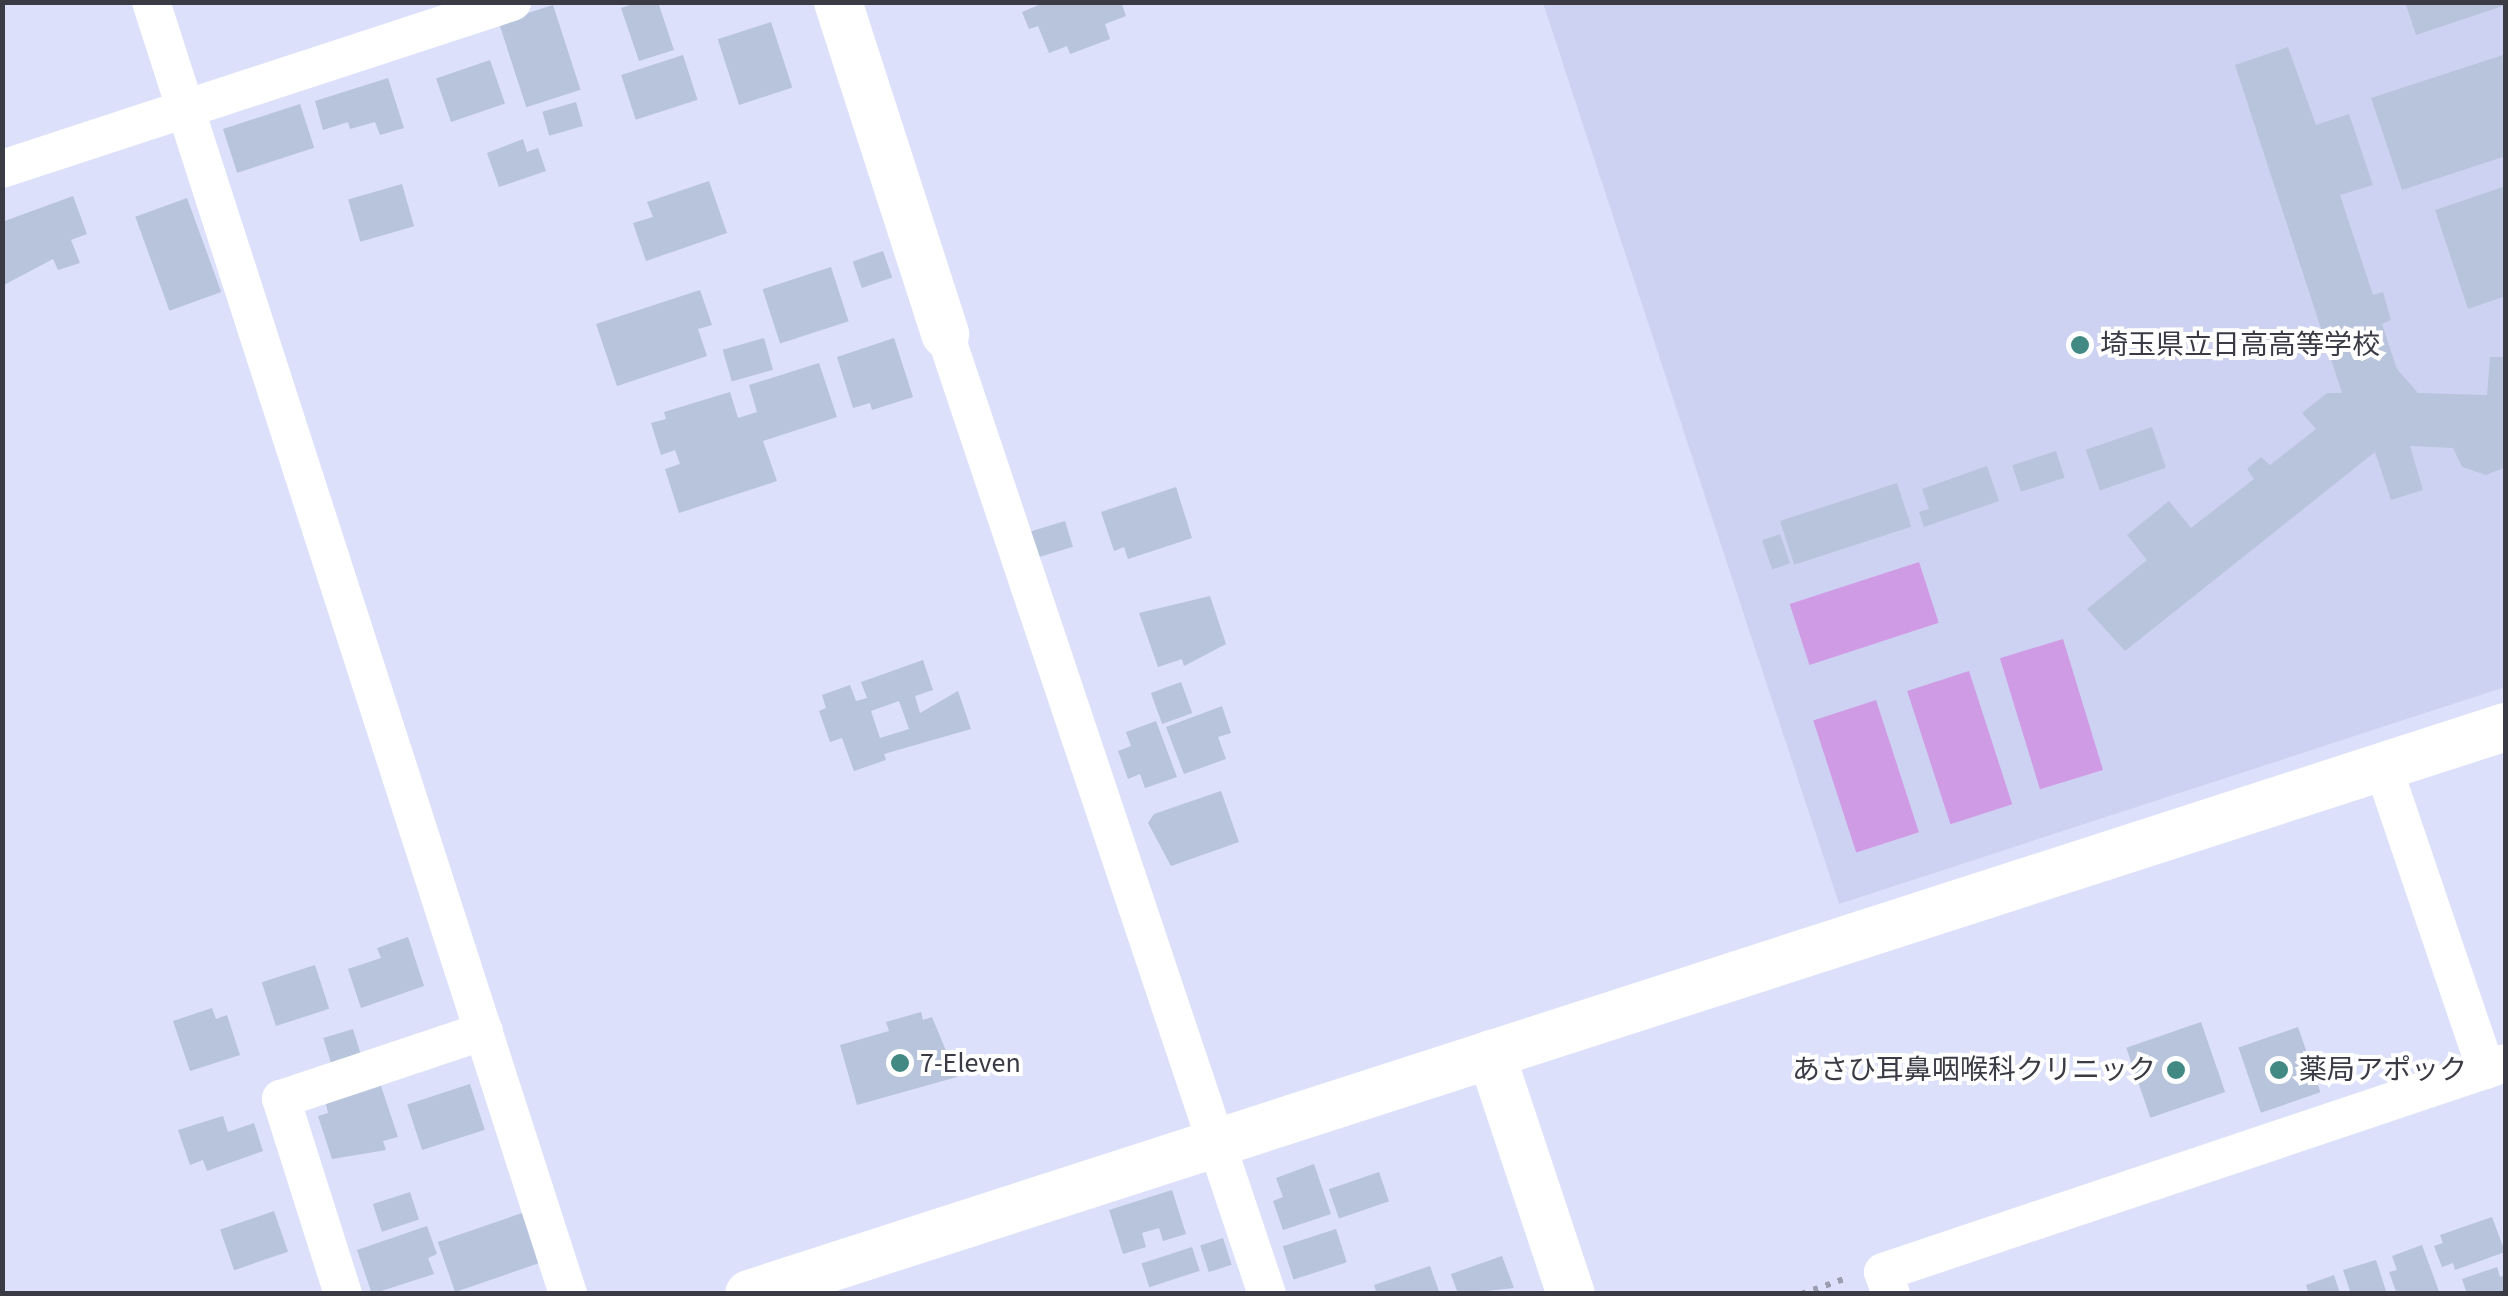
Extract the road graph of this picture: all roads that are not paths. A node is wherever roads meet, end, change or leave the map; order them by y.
1 (152, 2) edge
2 (512, 2) edge
3 (838, 2) edge
4 (186, 110) junction
5 (2, 169) edge
6 (946, 334) joint
7 (2506, 727) edge
8 (2384, 766) junction
9 (484, 1031) junction
10 (1491, 1054) junction
11 (2496, 1066) edge
12 (1213, 1144) junction
13 (1887, 1282) edge
14 (343, 1294) edge
15 (568, 1294) edge
16 (749, 1294) edge
17 (1267, 1294) edge
18 (1571, 1294) edge

1 - 4 street
2 - 4 street
3 - 6 street
4 - 5 street
4 - 9 street
6 - 12 street
7 - 8 street
8 - 10 street
8 - 11 street
9 - 14 street
9 - 15 street
10 - 12 street
10 - 18 street
11 - 13 street
12 - 16 street
12 - 17 street

